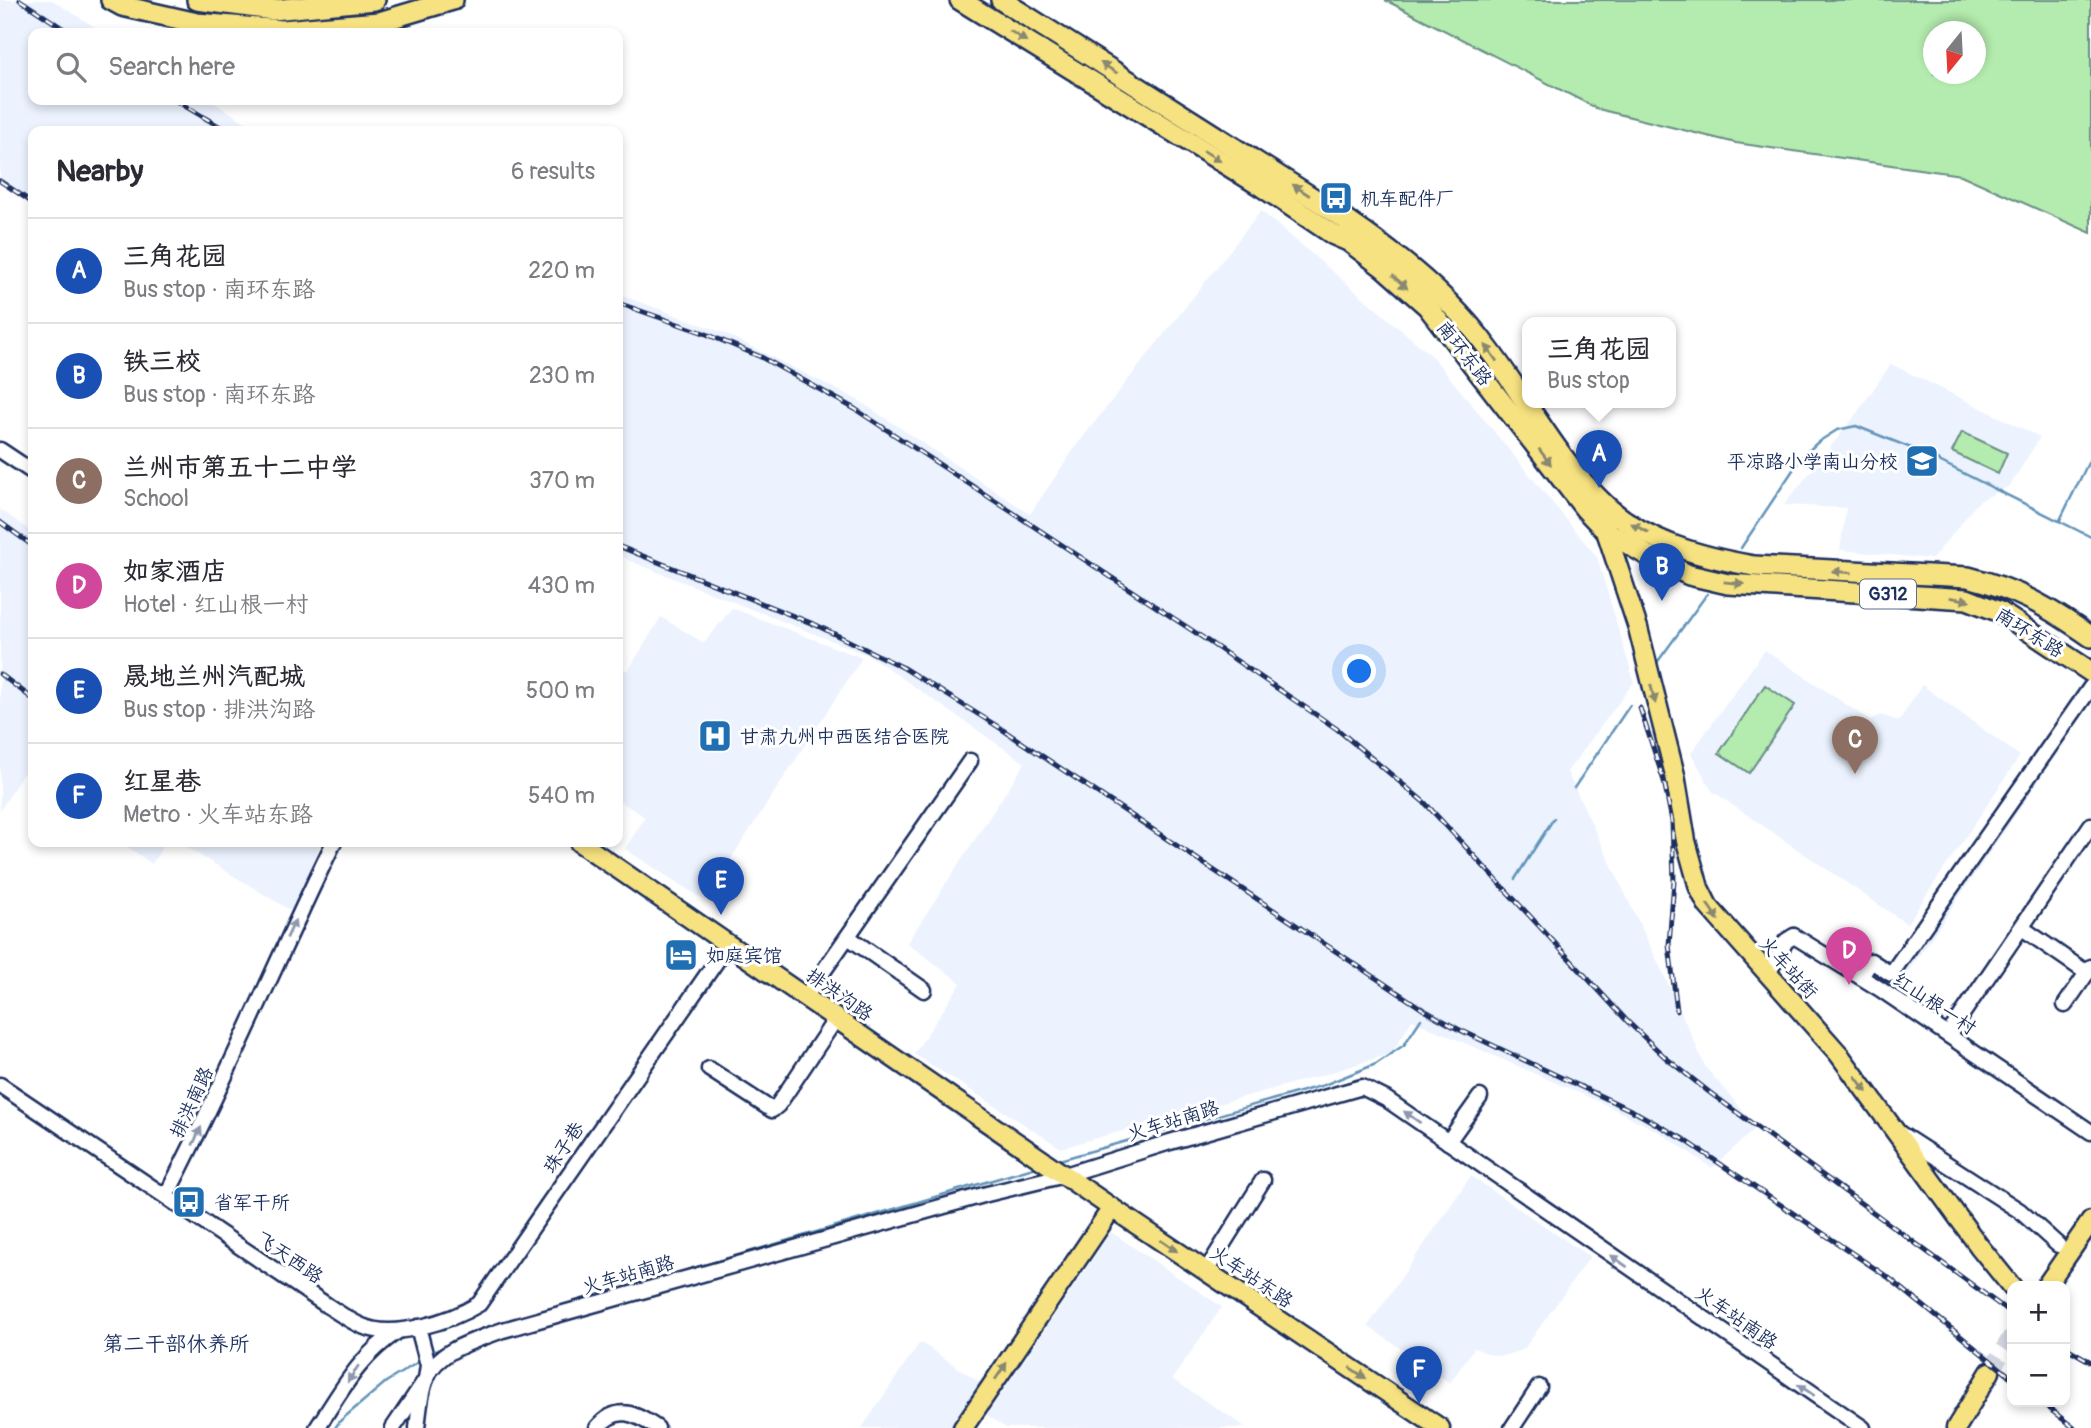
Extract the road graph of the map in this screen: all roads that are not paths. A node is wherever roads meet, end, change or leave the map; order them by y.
1 (111, 0) edge
2 (197, 0) edge
3 (375, 0) edge
4 (453, 0) edge
5 (960, 0) edge
6 (1001, 0) edge
7 (258, 28) edge
8 (306, 28) edge
9 (1522, 396) edge
10 (1530, 408) edge
11 (0, 450) edge
12 (28, 469) edge
13 (1605, 505) junction
14 (1606, 531) junction
15 (2091, 638) edge
16 (2091, 672) edge
17 (2091, 687) edge
18 (971, 761) dead end
19 (2091, 825) edge
20 (332, 847) edge
21 (586, 847) edge
22 (2022, 928) junction
23 (848, 937) junction
24 (729, 943) junction
25 (2089, 970) edge
26 (1768, 974) junction
27 (1861, 977) junction
28 (924, 990) dead end
29 (806, 996) junction
30 (2065, 1004) dead end
31 (837, 1017) junction
32 (1948, 1035) junction
33 (709, 1069) dead end
34 (0, 1085) edge
35 (1480, 1097) dead end
36 (1895, 1131) junction
37 (2091, 1132) edge
38 (1448, 1142) junction
39 (1041, 1158) joint
40 (1062, 1173) junction
41 (1263, 1180) dead end
42 (166, 1196) junction
43 (1112, 1208) junction
44 (2091, 1221) edge
45 (2058, 1245) dead end
46 (1206, 1271) junction
47 (2007, 1281) edge
48 (2049, 1281) edge
49 (418, 1327) junction
50 (399, 1330) junction
51 (427, 1372) junction
52 (1990, 1372) tunnel mouth
53 (1539, 1387) dead end
54 (317, 1428) edge
55 (393, 1428) edge
56 (417, 1428) edge
57 (597, 1428) edge
58 (657, 1428) edge
59 (963, 1428) edge
60 (1440, 1428) edge
61 (1512, 1428) edge
62 (1863, 1428) edge
63 (1956, 1428) edge

1 - 7 highway
2 - 3 highway
4 - 8 highway
5 -> 14 highway, 南环东路 / G312
9 -> 6 highway, 南环东路 / G312
13 -> 10 highway, 南环东路 / G312
11 - 12 street
13 - 14 main road, 火车站街
15 -> 13 highway, 南环东路 / G312
14 -> 16 highway, 南环东路 / G312
14 -> 26 main road, 火车站街
17 - 27 street
18 - 23 street
19 - 22 street
42 -> 20 street, 排洪南路
21 - 24 main road, 排洪沟路
22 - 25 street
22 - 32 street
23 - 28 street
23 - 29 street
24 - 29 main road, 排洪沟路
24 - 49 street, 珠子巷
25 - 30 street
26 - 27 street, 红山根一村
26 -> 36 main road, 火车站街
27 - 32 street, 红山根一村
29 - 31 main road, 排洪沟路
31 - 33 street
31 - 39 main road, 排洪沟路
32 - 37 street, 红山根一村
34 - 42 street
35 - 38 street
36 - 45 street
36 - 47 main road, 火车站街
38 -> 40 street, 火车站南路
62 -> 38 street, 火车站南路
39 - 40 main road, 火车站东路
40 - 43 main road, 火车站东路
40 - 51 street, 火车站南路
41 - 46 street
42 - 50 street, 飞天西路
43 -> 46 main road, 火车站东路
59 -> 43 main road
44 - 48 main road
46 -> 60 main road, 火车站东路
49 - 50 street, 珠子巷
49 - 51 street
50 -> 54 street
51 - 55 street, 火车站南路
51 - 56 street
52 - 63 main road
53 - 61 street
57 - 58 street

